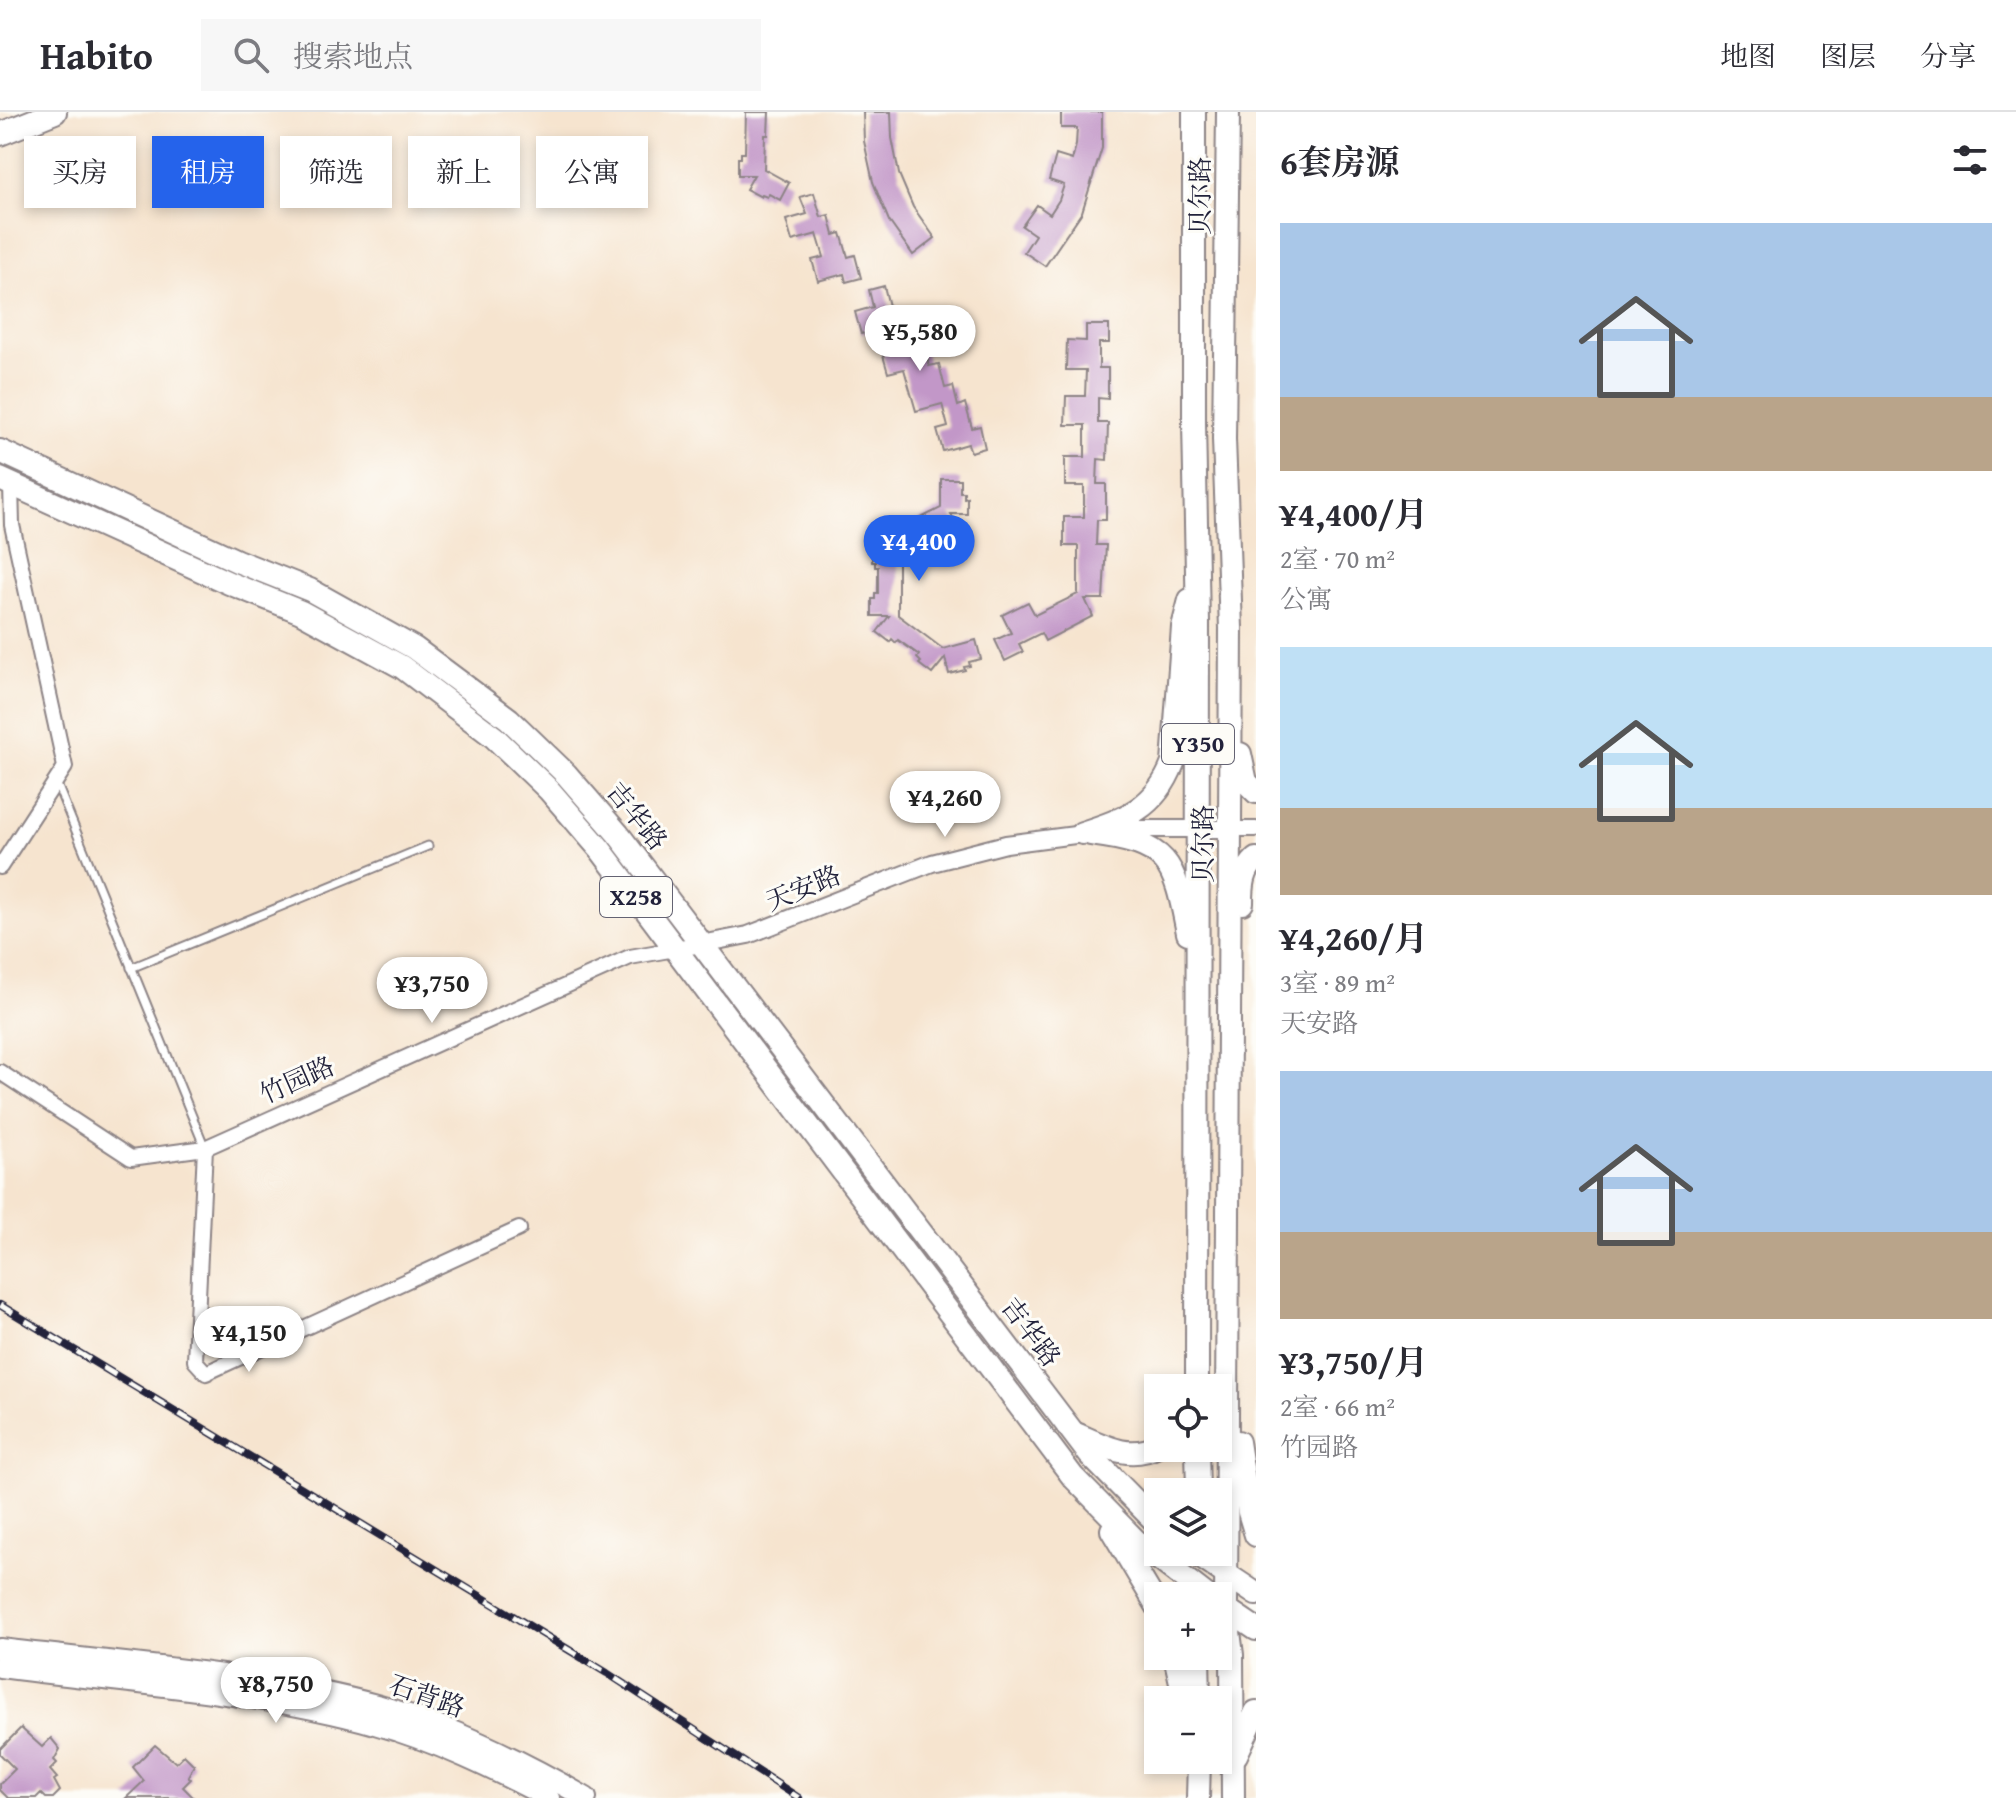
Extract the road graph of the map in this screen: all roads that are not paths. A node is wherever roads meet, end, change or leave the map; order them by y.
1 (55, 112) edge
2 (1194, 112) edge
3 (1228, 112) edge
4 (0, 134) edge
5 (0, 451) edge
6 (6, 481) edge
7 (1197, 572) junction
8 (1231, 683) junction
9 (55, 780) junction
10 (1256, 792) edge
11 (1198, 828) junction
12 (1231, 829) junction
13 (1256, 829) edge
14 (1082, 833) junction
15 (428, 846) dead end
16 (1256, 859) edge
17 (0, 867) edge
18 (701, 944) junction
19 (675, 949) junction
20 (131, 968) junction
21 (1197, 978) junction
22 (0, 1072) edge
23 (1230, 1087) junction
24 (205, 1148) junction
25 (519, 1229) dead end
26 (1195, 1374) edge
27 (1228, 1374) edge
28 (1232, 1404) edge
29 (1071, 1432) junction
30 (1144, 1452) edge
31 (1227, 1462) edge
32 (1098, 1504) junction
33 (1144, 1510) edge
34 (1256, 1535) edge
35 (1213, 1566) edge
36 (1226, 1576) junction
37 (1186, 1582) edge
38 (1225, 1582) edge
39 (1144, 1583) edge
40 (1256, 1594) edge
41 (1232, 1613) edge
42 (1256, 1629) edge
43 (0, 1649) edge
44 (1232, 1655) edge
45 (0, 1667) edge
46 (59, 1675) junction
47 (0, 1680) edge
48 (1256, 1712) edge
49 (1233, 1760) junction
50 (1199, 1774) edge
51 (549, 1798) edge
52 (586, 1798) edge
53 (1198, 1798) edge
54 (1233, 1798) edge

1 - 4 main road
2 - 7 main road, 贝尔路 / Y350
3 - 8 main road, 贝尔路 / Y350
5 - 18 main road, 吉华路 / X258
6 - 9 street
6 - 19 main road, 吉华路 / X258
7 - 11 main road, 贝尔路 / Y350
7 - 14 main road
8 - 10 main road
8 - 12 main road, 贝尔路 / Y350
9 - 17 street
9 - 20 lane
11 - 12 street, 天安路
11 - 14 street, 天安路
11 - 21 main road, 贝尔路 / Y350
12 - 13 street
12 - 23 main road, 贝尔路 / Y350
14 - 18 street, 天安路
14 - 21 main road
15 - 20 lane
16 - 23 main road
18 - 19 street, 天安路
18 - 29 main road, 吉华路 / X258
19 - 24 street, 竹园路
19 - 32 main road, 吉华路 / X258
20 - 24 lane
21 - 26 main road, 贝尔路 / Y350
22 - 24 street, 竹园路
23 - 27 main road, 贝尔路 / Y350
24 - 25 street
28 - 34 main road
29 - 30 main road
29 - 33 main road, 吉华路 / X258
31 - 36 main road, 贝尔路 / Y350
32 - 37 main road
32 - 39 main road, X258
35 - 36 main road
36 - 38 main road
36 - 40 main road
41 - 42 main road
43 - 52 main road, 石背路
44 - 49 main road
45 - 46 main road, 石背路
46 - 47 main road
46 - 51 main road, 石背路
48 - 49 main road
49 - 54 main road
50 - 53 main road

